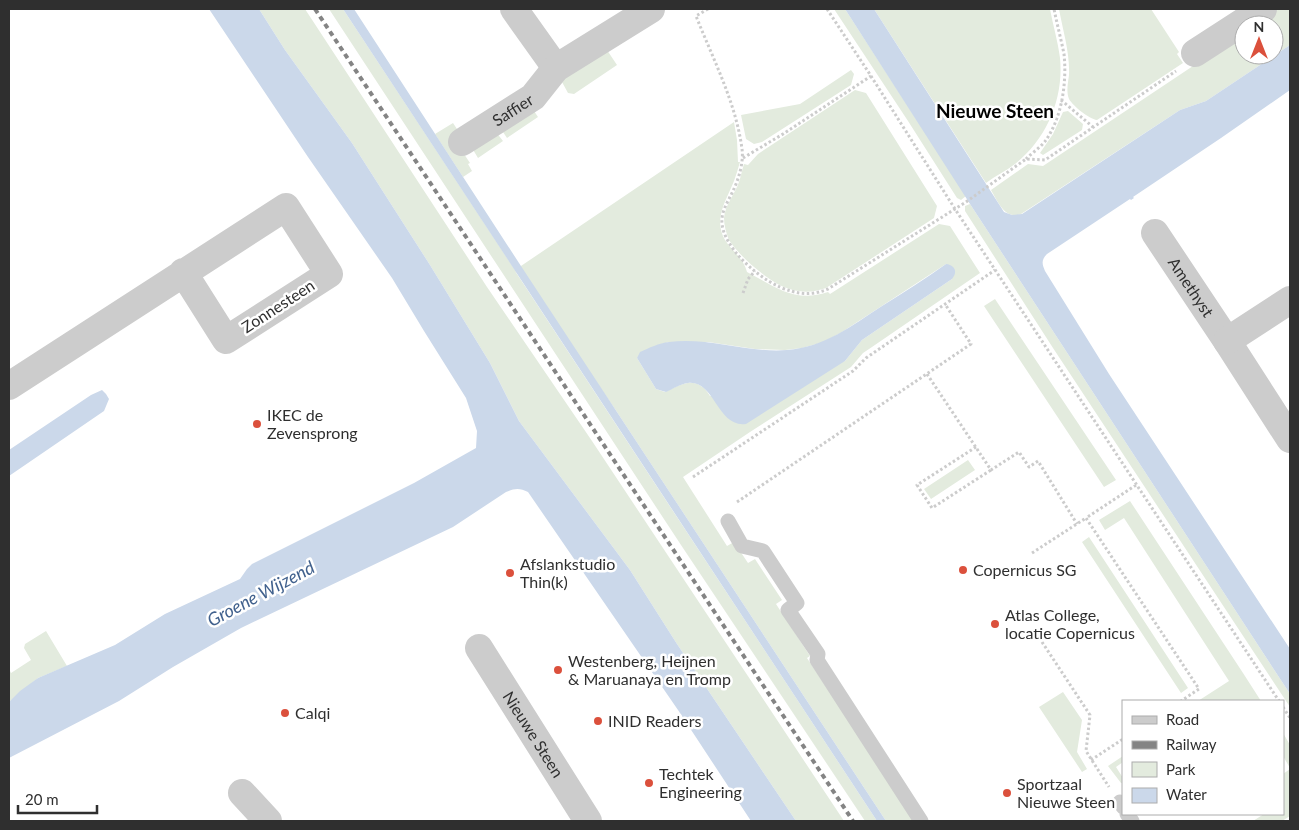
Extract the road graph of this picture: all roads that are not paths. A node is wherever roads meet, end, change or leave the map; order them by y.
1 (514, 9) edge
2 (651, 9) edge
3 (1263, 9) edge
4 (1195, 54) road end
5 (556, 68) junction
6 (462, 142) dead end
7 (1155, 233) dead end
8 (183, 272) junction
9 (1290, 300) edge
10 (1227, 341) junction
11 (9, 386) edge
12 (1290, 439) edge
13 (728, 521) road end
14 (480, 648) dead end
15 (242, 793) dead end
16 (268, 821) edge
17 (588, 821) edge
18 (921, 821) edge

1 - 5 street
2 - 5 street, Saffier
3 - 4 street
5 - 6 street, Saffier
7 - 10 street, Amethyst
8 - 8 street, Zonnesteen
8 - 11 street, Zonnesteen
9 - 10 street
10 - 12 street, Amethyst
13 - 18 lane
14 - 17 street, Nieuwe Steen
15 - 16 street

